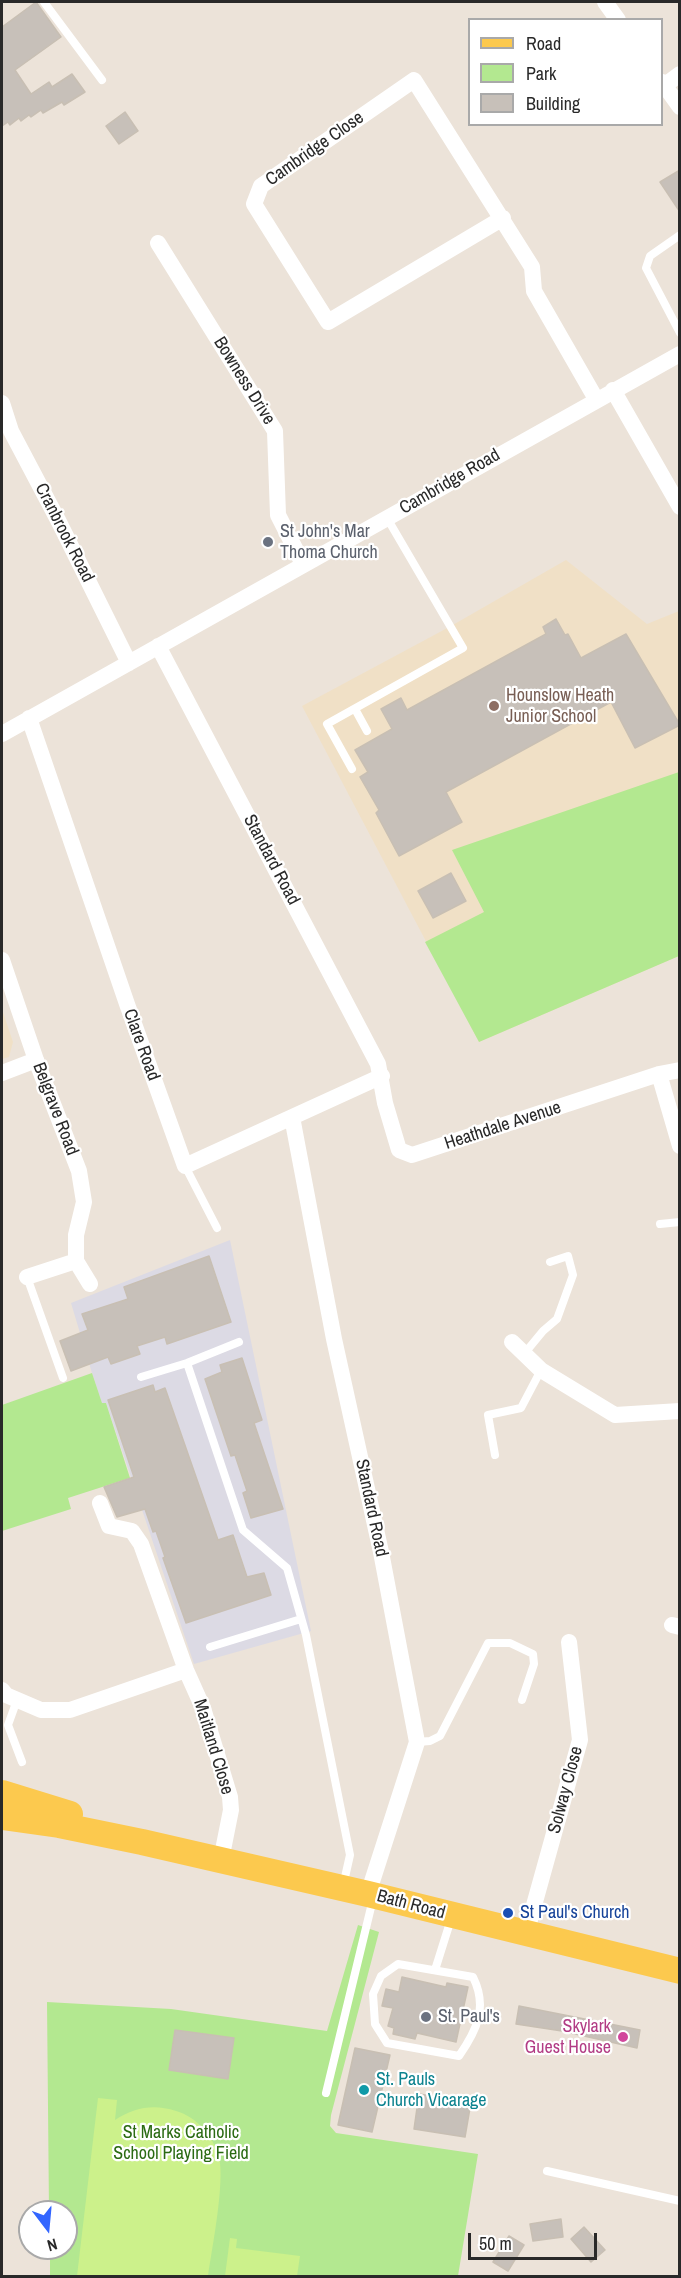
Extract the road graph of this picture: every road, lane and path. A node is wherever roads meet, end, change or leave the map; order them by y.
1 (44, 2) edge
2 (605, 2) edge
3 (617, 18) edge
4 (680, 74) edge
5 (102, 80) dead end
6 (663, 84) edge
7 (680, 107) edge
8 (503, 218) junction
9 (680, 235) edge
10 (158, 243) dead end
11 (680, 333) edge
12 (680, 354) edge
13 (613, 390) junction
14 (596, 399) junction
15 (2, 403) edge
16 (680, 507) edge
17 (387, 518) junction
18 (303, 564) junction
19 (158, 646) junction
20 (129, 663) junction
21 (355, 709) junction
22 (29, 718) junction
23 (367, 730) dead end
24 (2, 734) edge
25 (352, 769) dead end
26 (2, 960) edge
27 (36, 1060) junction
28 (680, 1070) edge
29 (2, 1073) edge
30 (659, 1074) junction
31 (382, 1076) junction
32 (292, 1117) junction
33 (680, 1146) edge
34 (185, 1166) junction
35 (680, 1222) edge
36 (660, 1224) dead end
37 (217, 1228) dead end
38 (76, 1261) junction
39 (550, 1262) dead end
40 (27, 1277) joint
41 (90, 1284) dead end
42 (239, 1342) dead end
43 (512, 1342) dead end
44 (524, 1354) junction
45 (187, 1363) junction
46 (541, 1370) junction
47 (141, 1377) dead end
48 (63, 1378) dead end
49 (680, 1411) edge
50 (495, 1455) dead end
51 (100, 1503) dead end
52 (301, 1619) junction
53 (569, 1642) dead end
54 (210, 1647) dead end
55 (186, 1670) junction
56 (2, 1690) edge
57 (17, 1700) junction
58 (522, 1700) dead end
59 (417, 1742) junction
60 (22, 1762) dead end
61 (2, 1793) edge
62 (2, 1808) edge
63 (2, 1817) edge
64 (59, 1824) junction
65 (142, 1842) junction
66 (221, 1860) junction
67 (342, 1888) junction
68 (371, 1895) junction
69 (453, 1916) junction
70 (526, 1934) junction
71 (435, 1970) junction
72 (680, 1971) edge
73 (326, 2093) dead end
74 (547, 2171) dead end
75 (680, 2200) edge

1 - 5 lane
2 - 3 street
4 - 6 street
6 - 7 street
8 - 8 street, Cambridge Close
8 - 14 street, Cambridge Close
9 - 11 lane
10 - 18 street, Bowness Drive
12 - 13 street, Cambridge Road
13 - 14 street, Cambridge Road
13 - 16 street
14 - 17 street, Cambridge Road
15 - 20 street, Cranbrook Road
17 - 18 street, Cambridge Road
17 - 21 lane
18 - 19 street, Cambridge Road
19 - 20 street, Cambridge Road
19 - 31 street, Standard Road
20 - 22 street, Cambridge Road
21 - 23 lane
21 - 25 lane
22 - 24 street, Cambridge Road
22 - 34 street, Clare Road
26 - 27 street, Belgrave Road
27 - 29 street
27 - 38 street, Belgrave Road
28 - 30 street, Heathdale Avenue
30 - 31 street, Heathdale Avenue
30 - 33 street
31 - 32 street
32 - 34 street
32 - 59 street, Standard Road
34 - 37 lane
35 - 36 lane
38 - 40 street
38 - 41 street
39 - 44 lane
40 - 48 lane
42 - 45 lane
43 - 44 street
44 - 46 street
45 - 47 lane
45 - 52 lane
46 - 49 street
46 - 50 lane
51 - 55 street, Maitland Close
52 - 54 lane
52 - 67 lane
53 - 70 street, Solway Close
55 - 57 street
55 - 66 street, Maitland Close
56 - 57 street
57 - 60 lane
58 - 59 lane
59 - 68 street, Standard Road
61 - 65 main road, Bath Road
62 - 64 main road
63 - 64 main road, Bath Road
64 - 65 main road, Bath Road
65 - 66 main road, Bath Road
66 - 67 main road, Bath Road
67 - 68 main road, Bath Road
68 - 69 main road, Bath Road
68 - 73 lane
69 - 70 main road, Bath Road
69 - 71 lane
70 - 72 main road, Bath Road
71 - 71 lane
74 - 75 lane

